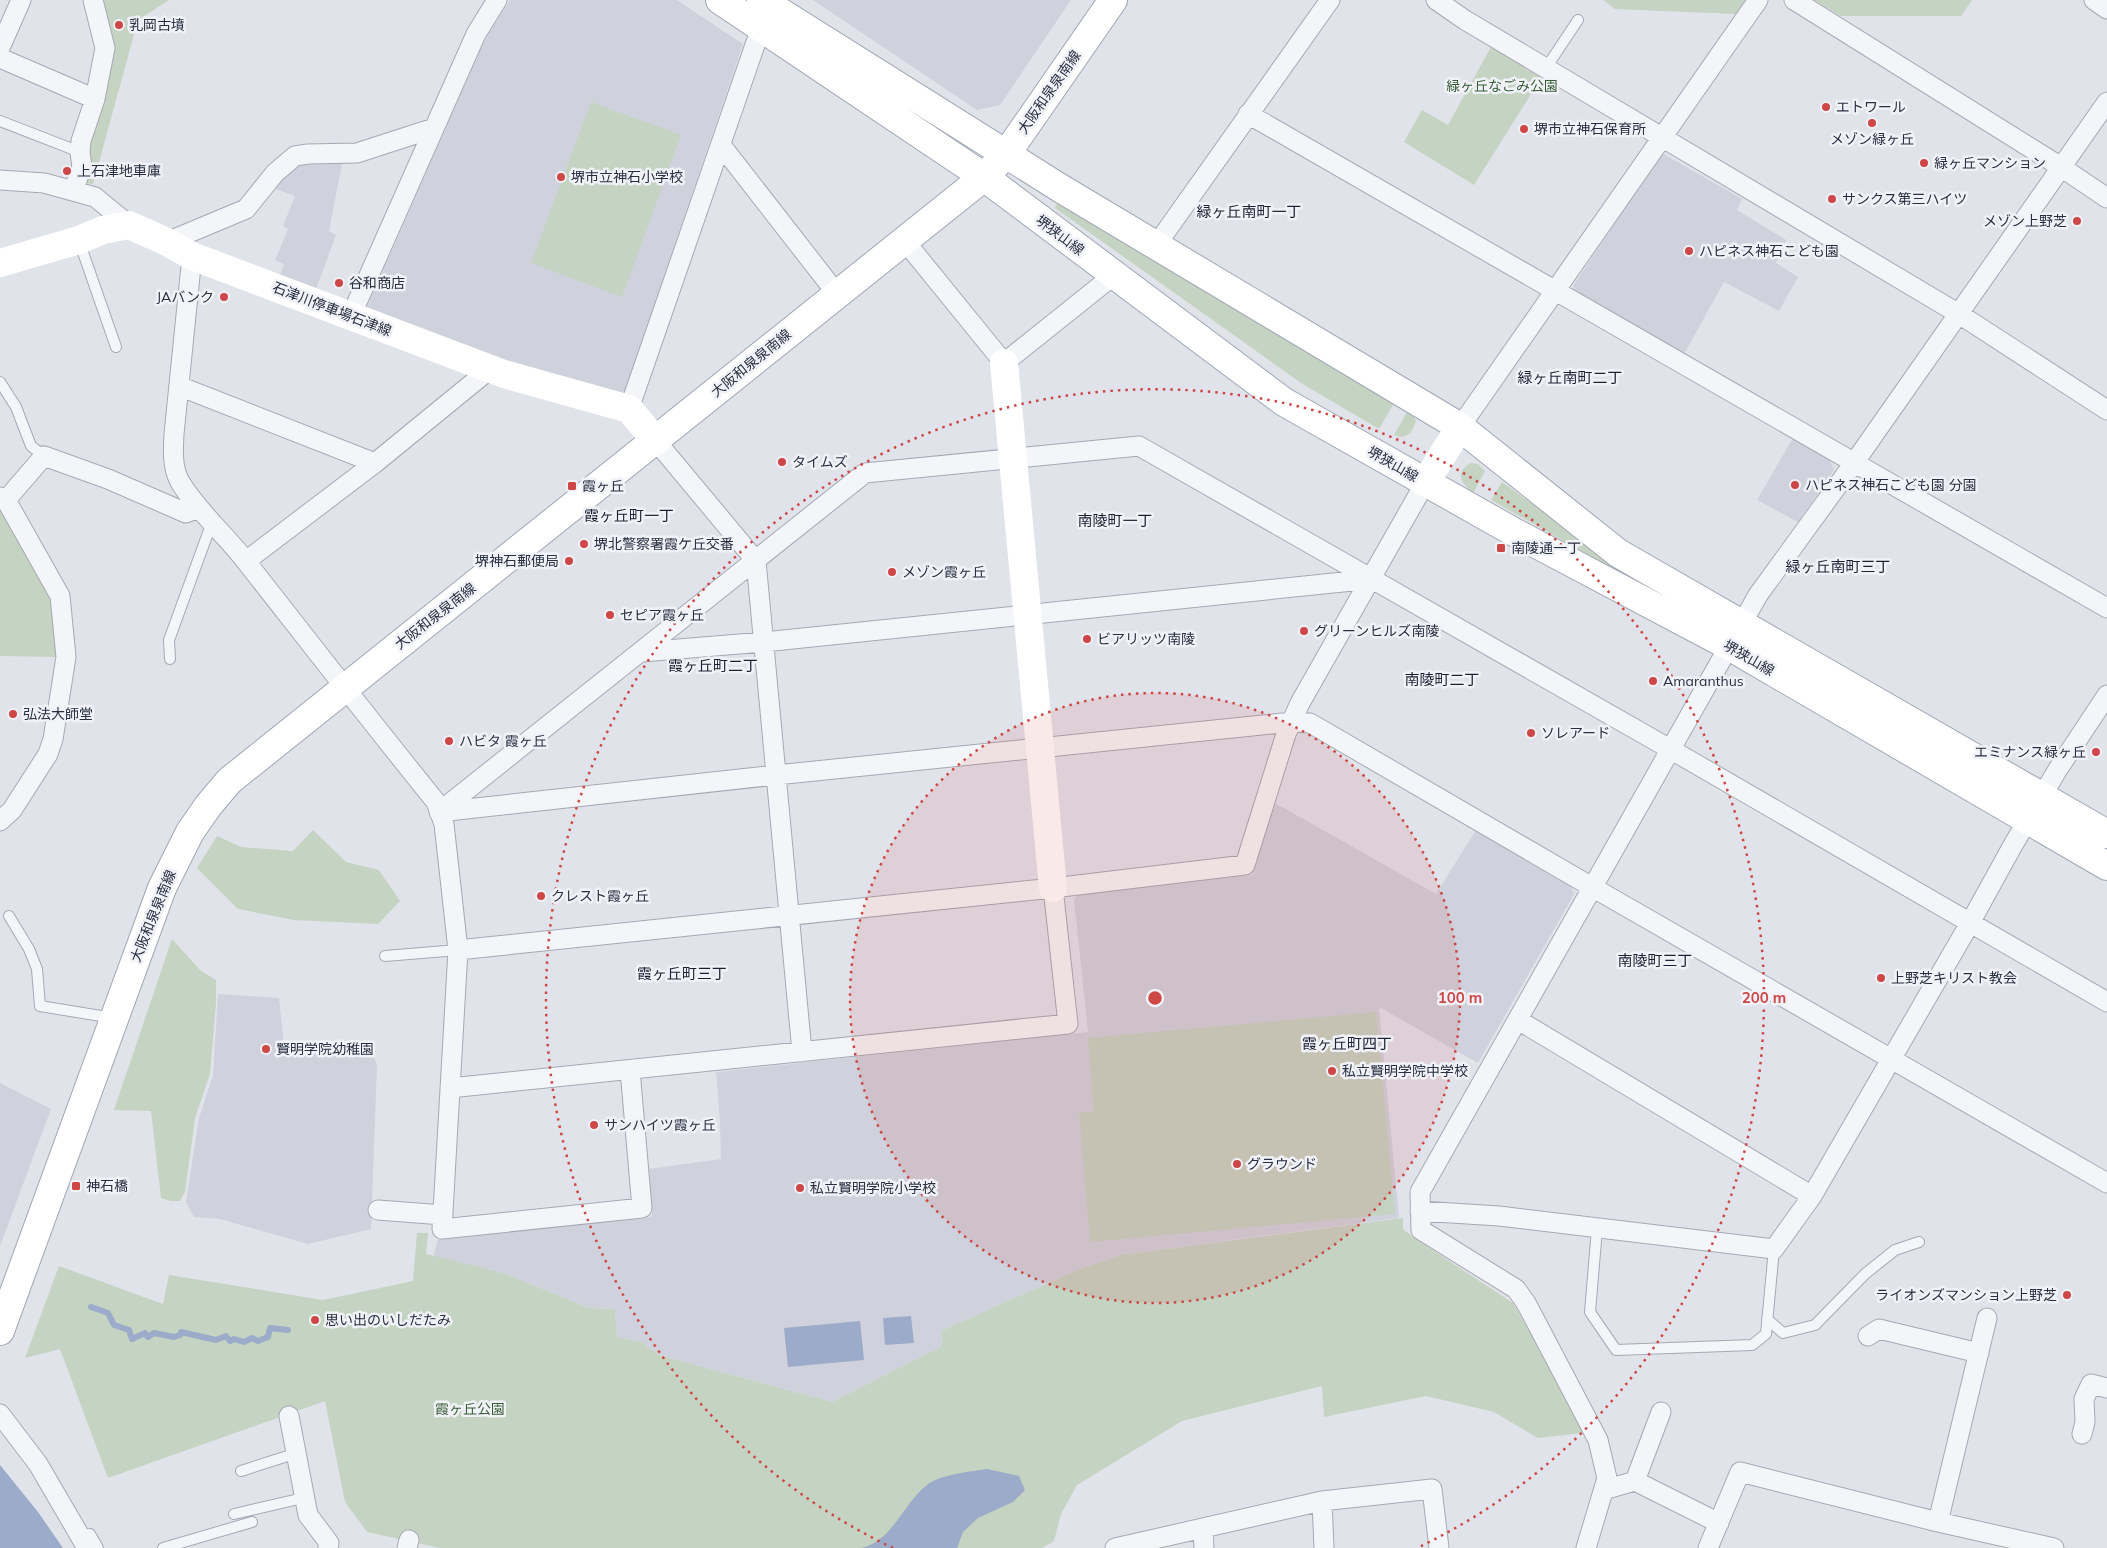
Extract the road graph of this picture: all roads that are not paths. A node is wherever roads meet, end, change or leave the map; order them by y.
1 (21, 0) edge
2 (93, 0) edge
3 (497, 0) edge
4 (720, 0) edge
5 (762, 0) edge
6 (1112, 0) edge
7 (1330, 0) edge
8 (1436, 0) edge
9 (1758, 0) edge
10 (1794, 0) edge
11 (2094, 0) edge
12 (2107, 9) edge
13 (1578, 20) dead end
14 (765, 30) junction
15 (0, 48) edge
16 (0, 58) edge
17 (1546, 68) junction
18 (95, 99) junction
19 (2107, 102) edge
20 (1248, 114) junction
21 (0, 121) edge
22 (434, 128) junction
23 (1661, 137) junction
24 (721, 145) junction
25 (80, 152) junction
26 (1007, 153) junction
27 (2062, 167) junction
28 (984, 177) junction
29 (0, 180) edge
30 (74, 191) junction
31 (2107, 198) edge
32 (129, 225) junction
33 (79, 240) junction
34 (904, 240) junction
35 (167, 242) junction
36 (1157, 244) junction
37 (192, 256) junction
38 (0, 263) edge
39 (1114, 275) junction
40 (1555, 290) junction
41 (837, 294) junction
42 (1959, 314) junction
43 (351, 316) junction
44 (116, 347) dead end
45 (1004, 363) junction
46 (490, 369) junction
47 (0, 382) edge
48 (180, 386) junction
49 (629, 409) junction
50 (2107, 410) edge
51 (1460, 427) junction
52 (656, 441) junction
53 (44, 456) junction
54 (1013, 459) junction
55 (376, 463) junction
56 (1854, 463) junction
57 (1425, 482) junction
58 (3, 498) edge
59 (199, 508) junction
60 (212, 522) junction
61 (246, 561) junction
62 (756, 561) junction
63 (1372, 578) junction
64 (2107, 608) edge
65 (1027, 616) junction
66 (1735, 635) junction
67 (764, 642) junction
68 (642, 652) junction
69 (170, 659) dead end
70 (344, 689) junction
71 (2107, 695) edge
72 (1292, 722) junction
73 (1040, 748) junction
74 (1670, 749) junction
75 (776, 775) junction
76 (2043, 797) junction
77 (440, 812) junction
78 (4, 813) edge
79 (2029, 820) junction
80 (2107, 834) edge
81 (2107, 866) edge
82 (1592, 887) junction
83 (1053, 888) junction
84 (788, 915) junction
85 (9, 916) dead end
86 (1970, 922) junction
87 (458, 950) junction
88 (385, 956) dead end
89 (2107, 1002) edge
90 (115, 1018) junction
91 (1518, 1020) junction
92 (802, 1052) junction
93 (1891, 1060) junction
94 (630, 1070) junction
95 (450, 1088) junction
96 (2107, 1183) edge
97 (1812, 1196) junction
98 (378, 1210) dead end
99 (1420, 1211) junction
100 (443, 1214) junction
101 (1597, 1229) junction
102 (1919, 1242) dead end
103 (1774, 1249) junction
104 (1987, 1318) dead end
105 (1767, 1319) junction
106 (0, 1331) edge
107 (1868, 1336) dead end
108 (1979, 1353) junction
109 (2107, 1388) edge
110 (1661, 1412) dead end
111 (0, 1414) edge
112 (289, 1416) dead end
113 (2082, 1434) dead end
114 (297, 1453) junction
115 (241, 1471) dead end
116 (1635, 1481) junction
117 (1604, 1490) junction
118 (303, 1498) junction
119 (1322, 1501) junction
120 (234, 1514) dead end
121 (252, 1522) dead end
122 (1938, 1522) junction
123 (1719, 1523) junction
124 (1203, 1528) junction
125 (88, 1545) edge
126 (2032, 1546) edge
127 (163, 1548) edge
128 (328, 1548) edge
129 (1114, 1548) edge
130 (1204, 1548) edge
131 (1324, 1548) edge
132 (1439, 1548) edge
133 (1586, 1548) edge
134 (1708, 1548) edge
135 (2054, 1548) edge

1 - 15 street
2 - 18 street
3 - 22 street
4 - 14 main road, 堺狭山線
5 - 26 main road, 堺狭山線
6 - 26 main road, 大阪和泉泉南線
7 - 20 street
8 - 17 street
9 - 23 street
10 - 27 street
11 - 12 street
13 - 17 lane
14 - 24 street
14 - 28 main road, 堺狭山線
16 - 18 street
17 - 23 street
18 - 25 street
19 - 27 street
20 - 36 street
20 - 40 street
21 - 25 lane
22 - 35 street
22 - 43 street
23 - 40 street
23 - 42 street
24 - 41 street
24 - 49 street
25 - 30 street
26 - 28 main road, 大阪和泉泉南線
26 - 36 main road, 堺狭山線
27 - 31 street
27 - 42 street
28 - 34 main road, 大阪和泉泉南線
28 - 39 main road, 堺狭山線
29 - 30 street
30 - 32 street
32 - 33 main road
32 - 35 main road, 石津川停車場石津線
33 - 38 main road
33 - 44 lane
34 - 41 main road, 大阪和泉泉南線
34 - 45 street
35 - 37 main road, 石津川停車場石津線
36 - 51 main road, 堺狭山線
37 - 43 main road, 石津川停車場石津線
37 - 48 street
39 - 45 street
39 - 57 main road, 堺狭山線
40 - 51 street
40 - 56 street
41 - 52 main road, 大阪和泉泉南線
42 - 50 street
42 - 56 street
43 - 46 main road, 石津川停車場石津線
45 - 54 main road
46 - 49 main road, 石津川停車場石津線
46 - 55 street
47 - 53 lane
48 - 55 street
48 - 59 street
49 - 52 main road
51 - 57 main road
51 - 66 main road, 堺狭山線
52 - 62 street
52 - 70 main road, 大阪和泉泉南線
53 - 58 street
53 - 59 street
54 - 62 street
54 - 63 street
54 - 65 main road
55 - 61 street
56 - 64 street
56 - 66 street
57 - 63 street
57 - 66 main road, 堺狭山線
58 - 78 street
59 - 60 street
60 - 61 street
60 - 69 lane
61 - 70 street
62 - 67 street
62 - 68 street
63 - 65 street
63 - 72 street
63 - 74 street
65 - 67 street
65 - 73 main road
66 - 74 street
66 - 76 main road, 堺狭山線
66 - 79 main road, 堺狭山線
67 - 68 street
67 - 75 street
68 - 77 street
70 - 77 street
70 - 90 main road, 大阪和泉泉南線
71 - 76 street
72 - 73 street
72 - 82 street
72 - 83 street
73 - 75 street
73 - 83 main road
74 - 82 street
74 - 86 street
75 - 77 street
75 - 84 street
76 - 79 street
76 - 80 main road, 堺狭山線
77 - 87 street
79 - 81 main road, 堺狭山線
79 - 86 street
82 - 91 street
82 - 93 street
83 - 84 street
83 - 92 street
84 - 87 street
84 - 92 street
85 - 90 lane
86 - 89 street
86 - 93 street
87 - 88 lane
87 - 95 street
90 - 106 main road, 大阪和泉泉南線
91 - 97 street
91 - 99 street
92 - 94 street
93 - 96 street
93 - 97 street
94 - 95 street
94 - 100 street
95 - 100 street
97 - 103 street
98 - 100 street
99 - 101 street
99 - 117 street
101 - 103 street
101 - 105 lane
102 - 105 lane
103 - 105 lane
104 - 108 street
107 - 108 street
108 - 122 street
109 - 113 street
110 - 116 street
111 - 125 street
112 - 114 street
114 - 115 lane
114 - 118 street
116 - 117 street
116 - 123 street
117 - 133 street
118 - 120 lane
118 - 128 street
119 - 124 street
119 - 131 street
119 - 132 street
121 - 127 lane
122 - 123 street
122 - 126 street
123 - 134 street
124 - 129 street
124 - 130 street
126 - 135 street

